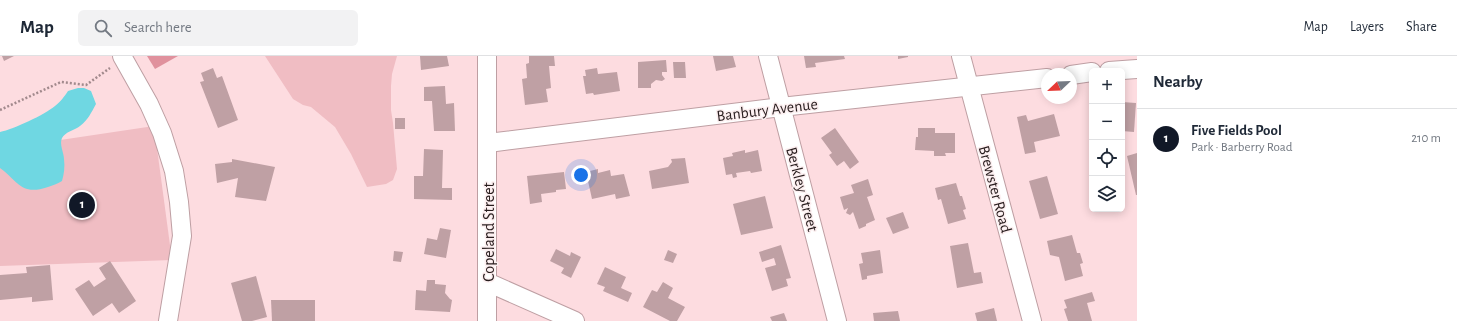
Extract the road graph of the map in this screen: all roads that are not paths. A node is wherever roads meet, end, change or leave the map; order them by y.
1 (486, 56) edge
2 (768, 56) edge
3 (961, 56) edge
4 (123, 58) edge
5 (1137, 69) edge
6 (1125, 70) edge
7 (1089, 72) edge
8 (1077, 74) edge
9 (1041, 79) edge
10 (969, 86) junction
11 (781, 107) junction
12 (488, 143) junction
13 (487, 282) junction
14 (168, 321) edge
15 (487, 321) edge
16 (575, 321) edge
17 (837, 321) edge
18 (1032, 321) edge

1 - 12 street, Copeland Street
2 - 11 street, Berkley Street
3 - 10 street, Brewster Road
4 - 14 street
5 - 6 street
7 - 8 street
9 - 10 street, Banbury Avenue
10 - 11 street, Banbury Avenue
10 - 18 street, Brewster Road
11 - 12 street, Banbury Avenue
11 - 17 street, Berkley Street
12 - 13 street, Copeland Street
13 - 15 street, Copeland Street
13 - 16 street

